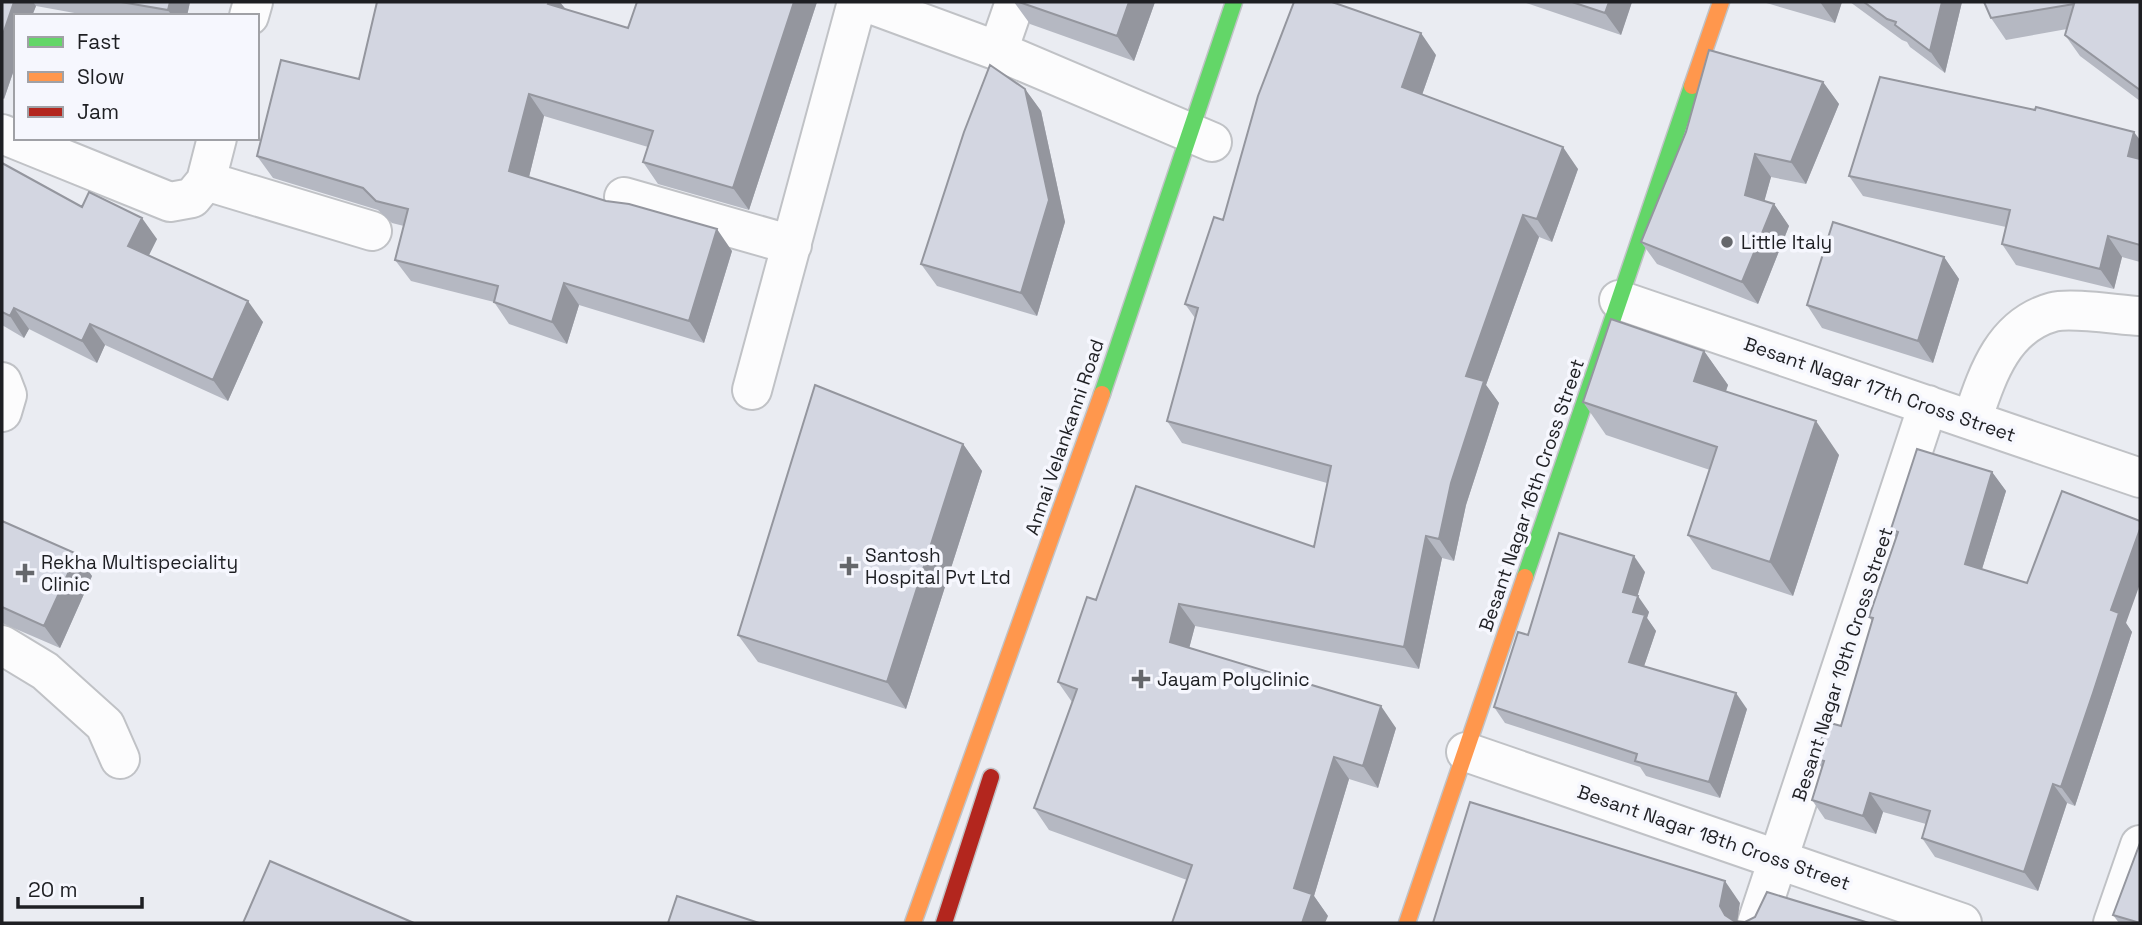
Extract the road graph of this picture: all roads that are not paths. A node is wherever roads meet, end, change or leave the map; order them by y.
1 (857, 2) edge
2 (865, 2) edge
3 (1015, 2) edge
4 (1234, 2) edge
5 (1721, 2) edge
6 (998, 51) junction
7 (17, 140) edge
8 (216, 140) edge
9 (1207, 140) junction
10 (206, 181) junction
11 (624, 197) dead end
12 (372, 231) dead end
13 (792, 245) junction
14 (1619, 300) junction
15 (2140, 316) edge
16 (2, 382) edge
17 (752, 390) dead end
18 (1928, 405) junction
19 (2, 412) edge
20 (1972, 420) junction
21 (2140, 478) edge
22 (2, 645) edge
23 (1466, 752) junction
24 (998, 758) dead end
25 (120, 759) dead end
26 (2140, 845) edge
27 (1778, 859) junction
28 (913, 923) edge
29 (944, 923) edge
30 (1407, 923) edge
31 (1757, 923) edge
32 (1962, 923) edge
33 (2113, 923) edge

1 - 13 street
2 - 6 street
3 - 6 street
4 - 9 street, Annai Velankanni Road
5 - 14 street, Besant Nagar 16th Cross Street
6 - 9 street
7 - 10 street
8 - 10 street
9 - 28 street, Annai Velankanni Road
10 - 12 street
11 - 13 street
13 - 17 street
14 - 18 street, Besant Nagar 17th Cross Street
14 - 23 street, Besant Nagar 16th Cross Street
15 - 20 street
16 - 19 street
18 - 20 street, Besant Nagar 17th Cross Street
18 - 27 street, Besant Nagar 19th Cross Street
20 - 21 street, Besant Nagar 17th Cross Street
22 - 25 street
23 - 27 street, Besant Nagar 18th Cross Street
23 - 30 street, Besant Nagar 16th Cross Street
24 - 29 street
26 - 33 street
27 - 31 street, Besant Nagar 19th Cross Street
27 - 32 street, Besant Nagar 18th Cross Street

